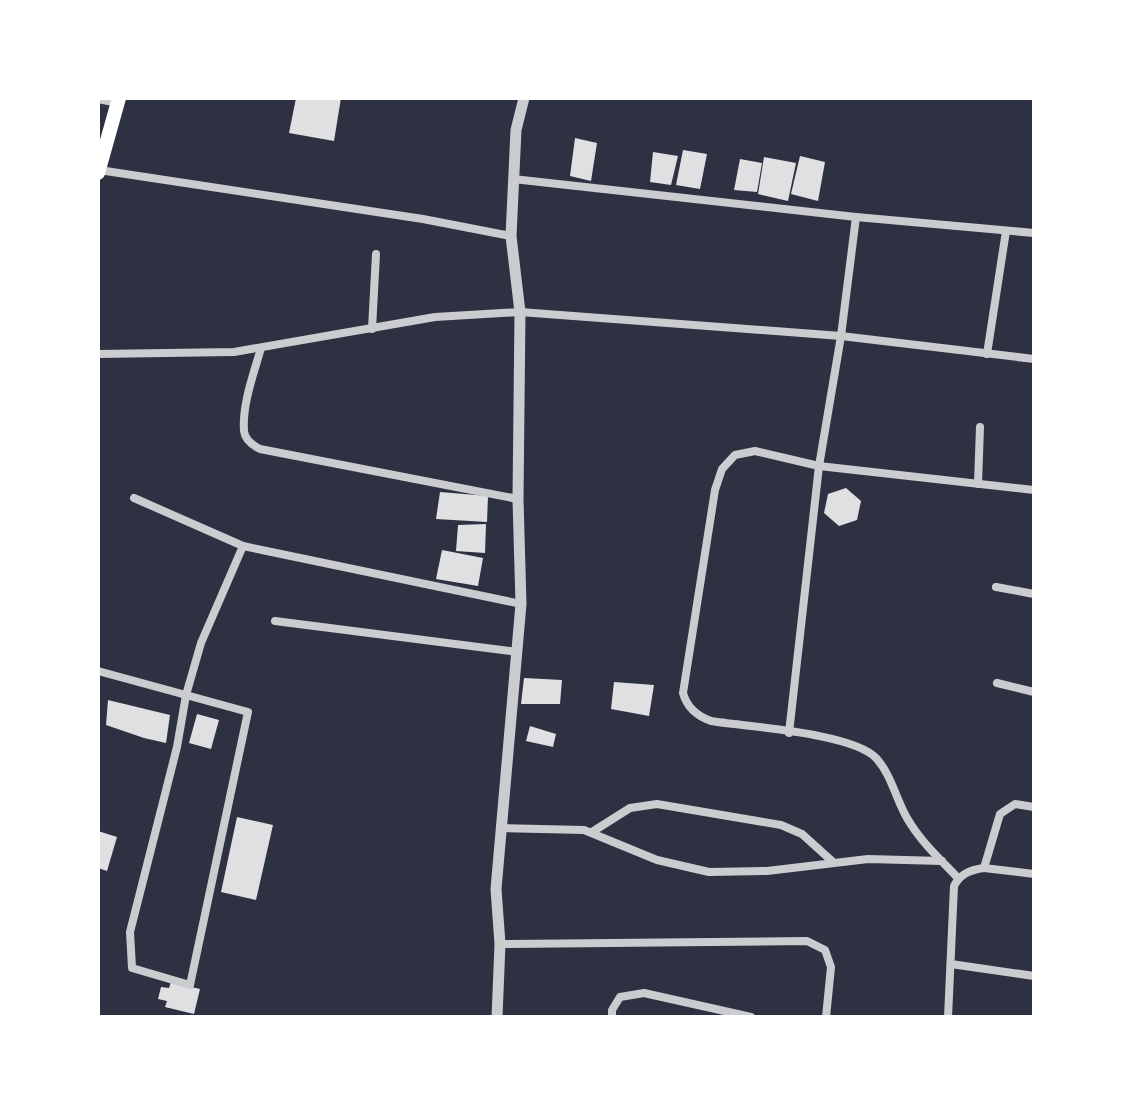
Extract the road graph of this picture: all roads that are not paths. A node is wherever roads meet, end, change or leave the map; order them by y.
1 (524, 98) edge
2 (98, 99) edge
3 (118, 100) edge
4 (100, 154) edge
5 (98, 172) edge
6 (513, 179) junction
7 (856, 217) junction
8 (1006, 231) junction
9 (1034, 233) edge
10 (511, 236) junction
11 (376, 254) dead end
12 (520, 312) junction
13 (372, 329) junction
14 (841, 336) junction
15 (261, 348) junction
16 (98, 354) edge
17 (987, 354) junction
18 (1034, 359) edge
19 (980, 427) dead end
20 (819, 466) junction
21 (978, 484) junction
22 (1034, 490) edge
23 (134, 498) dead end
24 (518, 499) junction
25 (243, 546) junction
26 (996, 587) dead end
27 (1034, 594) edge
28 (521, 604) junction
29 (275, 621) dead end
30 (518, 652) junction
31 (98, 671) edge
32 (997, 683) dead end
33 (1034, 692) edge
34 (186, 695) junction
35 (789, 733) junction
36 (1034, 807) edge
37 (501, 828) junction
38 (592, 832) junction
39 (942, 861) junction
40 (833, 862) junction
41 (984, 868) junction
42 (1034, 874) edge
43 (958, 878) junction
44 (500, 944) junction
45 (951, 964) junction
46 (1034, 976) edge
47 (497, 1017) edge
48 (612, 1017) edge
49 (751, 1017) edge
50 (826, 1017) edge
51 (948, 1017) edge

1 - 6 street
2 - 3 street
3 - 4 main road
4 - 5 main road
5 - 10 street
6 - 7 street
6 - 10 street
7 - 8 street
7 - 14 street
8 - 9 street
8 - 17 street
10 - 12 street
11 - 13 street
12 - 13 street
12 - 14 street
12 - 24 street
13 - 15 street
14 - 17 street
14 - 20 street
15 - 16 street
15 - 24 street
17 - 18 street
19 - 21 street
20 - 21 street
20 - 35 street
20 - 35 street
21 - 22 street
23 - 25 street
24 - 28 street
25 - 28 street
25 - 34 street
26 - 27 street
28 - 30 street
29 - 30 street
30 - 37 street
31 - 34 street
32 - 33 street
34 - 34 street
35 - 39 street
36 - 41 street
37 - 38 street
37 - 44 street
38 - 40 street
38 - 40 street
39 - 40 street
39 - 43 street
41 - 42 street
41 - 43 street
43 - 45 street
44 - 47 street
44 - 50 street
45 - 46 street
45 - 51 street
48 - 49 street

